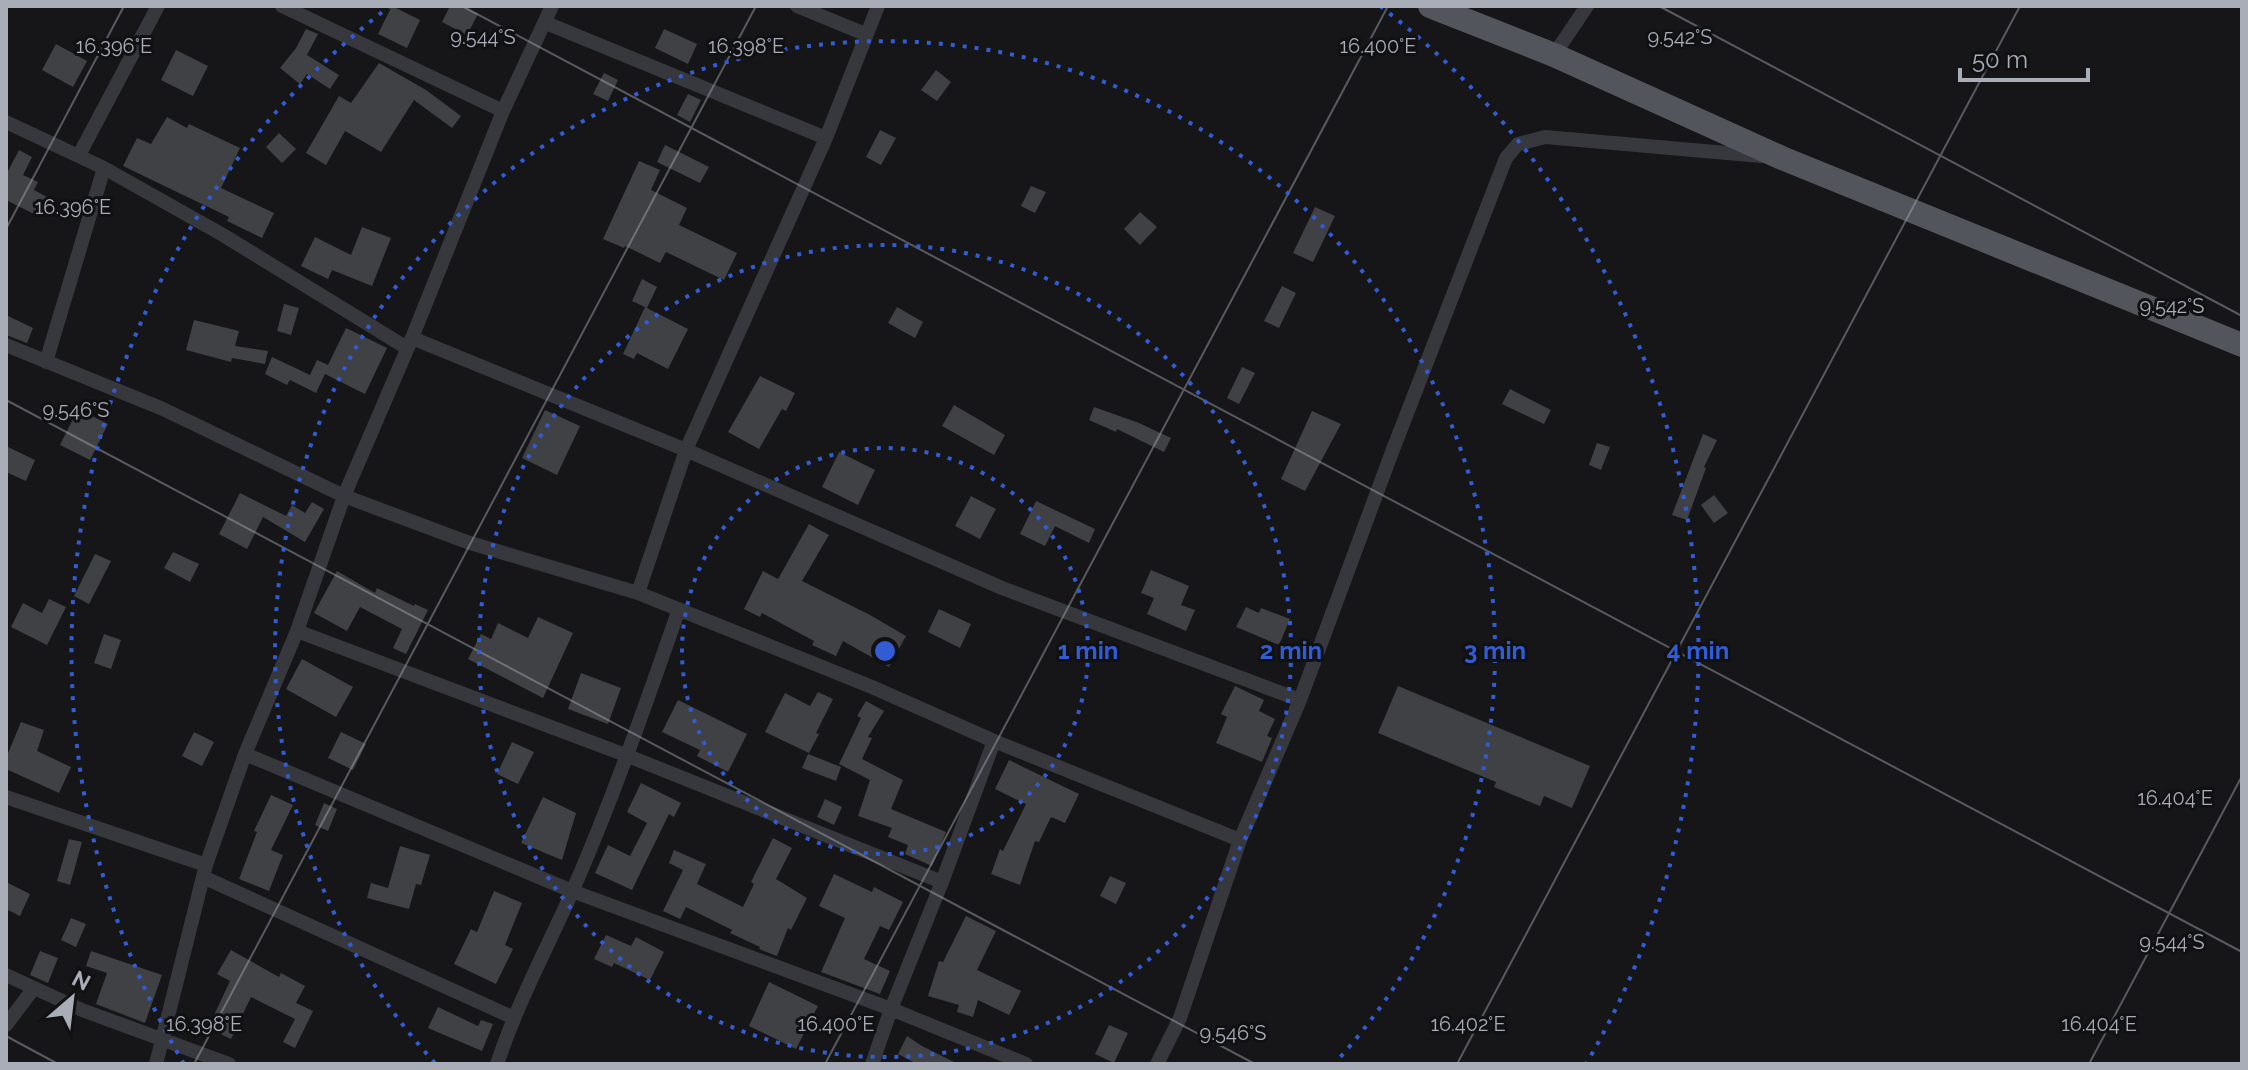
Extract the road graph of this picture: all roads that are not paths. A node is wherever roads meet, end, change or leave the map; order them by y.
1 (158, 6) edge
2 (282, 6) edge
3 (552, 6) edge
4 (797, 6) edge
5 (878, 6) edge
6 (1430, 6) edge
7 (1587, 6) edge
8 (546, 23) junction
9 (865, 34) junction
10 (1554, 55) junction
11 (503, 111) junction
12 (6, 122) edge
13 (826, 138) junction
14 (79, 155) junction
15 (1782, 158) junction
16 (104, 168) junction
17 (410, 343) junction
18 (6, 345) edge
19 (2242, 345) edge
20 (46, 362) junction
21 (686, 450) junction
22 (344, 496) junction
23 (638, 593) junction
24 (679, 609) junction
25 (297, 631) junction
26 (1300, 700) junction
27 (994, 741) junction
28 (245, 754) junction
29 (628, 756) junction
30 (6, 797) edge
31 (1240, 840) junction
32 (204, 871) junction
33 (942, 882) junction
34 (572, 891) junction
35 (6, 975) edge
36 (34, 988) junction
37 (891, 1009) junction
38 (512, 1017) junction
39 (6, 1025) edge
40 (163, 1040) junction
41 (156, 1064) edge
42 (229, 1064) edge
43 (497, 1064) edge
44 (872, 1064) edge
45 (1026, 1064) edge
46 (1157, 1064) edge

1 - 14 street
2 - 11 street
3 - 8 street
4 - 9 street
5 - 9 street
6 - 10 main road
7 - 10 street
8 - 11 street
8 - 13 street
9 - 13 street
10 - 15 main road
11 - 17 street
12 - 14 street
13 - 21 street
14 - 16 street
15 - 19 main road
15 - 26 street
16 - 17 street
16 - 20 street
17 - 21 street
17 - 22 street
18 - 20 street
20 - 22 street
21 - 23 street
21 - 26 street
22 - 23 street
22 - 25 street
23 - 24 street
24 - 27 street
24 - 29 street
25 - 28 street
25 - 29 street
26 - 31 street
27 - 31 street
27 - 33 street
28 - 32 street
28 - 34 street
29 - 33 street
29 - 34 street
30 - 32 street
31 - 46 street
32 - 38 street
32 - 40 street
33 - 37 street
34 - 37 street
34 - 38 street
35 - 36 street
36 - 39 street
36 - 40 street
37 - 44 street
37 - 45 street
38 - 43 street
40 - 41 street
40 - 42 street

